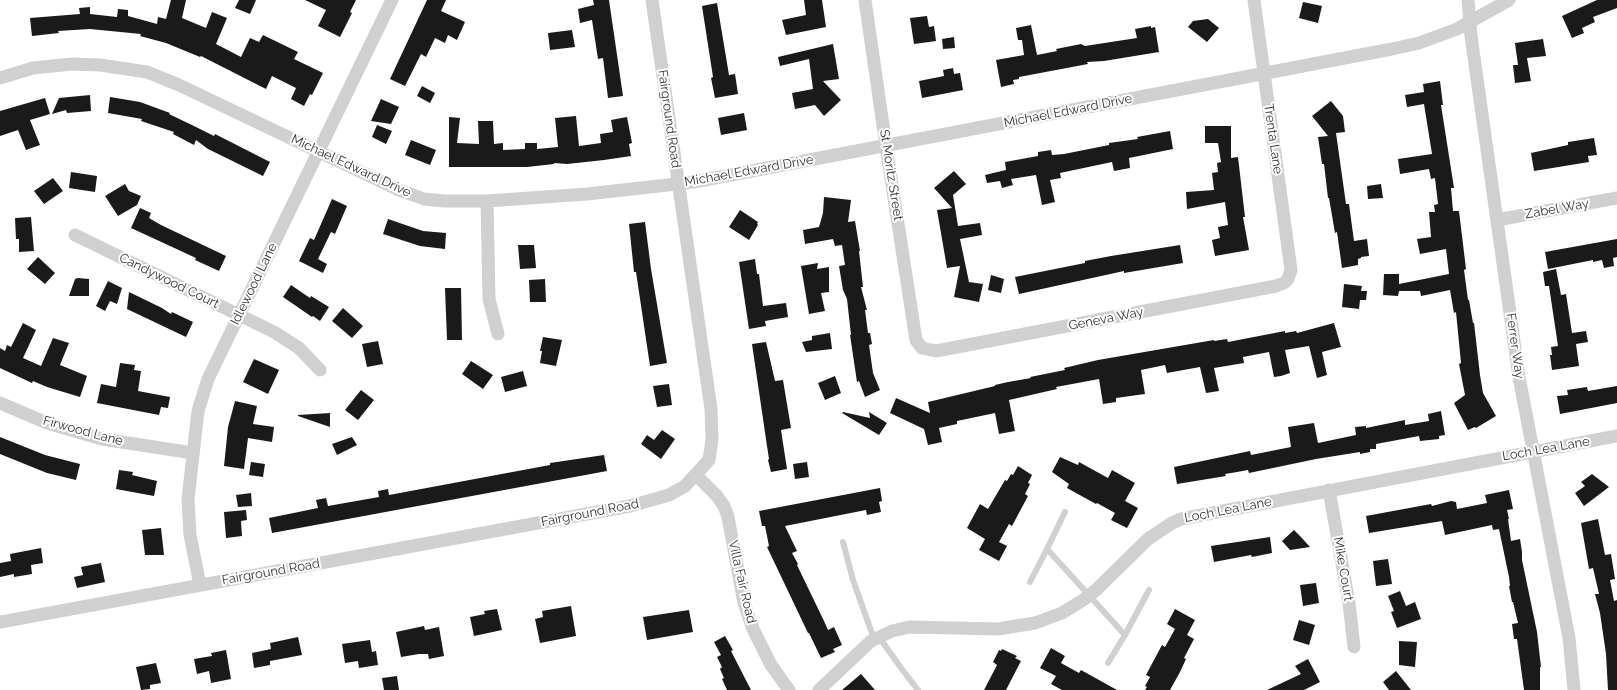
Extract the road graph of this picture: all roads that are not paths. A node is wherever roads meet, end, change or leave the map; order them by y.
1 (392, 0) edge
2 (652, 0) edge
3 (865, 0) edge
4 (1254, 0) edge
5 (1468, 0) edge
6 (1509, 0) edge
7 (1470, 21) junction
8 (1265, 74) junction
9 (0, 78) edge
10 (886, 146) junction
11 (319, 151) junction
12 (678, 184) junction
13 (1617, 198) edge
14 (487, 201) junction
15 (1497, 220) junction
16 (75, 235) dead end
17 (1288, 278) joint
18 (239, 316) junction
19 (498, 334) dead end
20 (922, 348) joint
21 (320, 370) dead end
22 (0, 403) edge
23 (1617, 436) edge
24 (192, 453) junction
25 (1534, 453) junction
26 (696, 475) junction
27 (1329, 490) junction
28 (1065, 512) dead end
29 (843, 542) dead end
30 (1047, 549) junction
31 (1030, 582) dead end
32 (200, 585) junction
33 (1149, 590) dead end
34 (1089, 595) junction
35 (0, 622) edge
36 (1125, 635) junction
37 (877, 638) junction
38 (1354, 647) dead end
39 (1108, 663) dead end
40 (789, 690) edge
41 (819, 690) edge
42 (918, 690) edge
43 (1574, 690) edge

1 - 11 street, Idlewood Lane
2 - 12 street, Fairground Road
3 - 10 street, St Moritz Street
4 - 8 street, Trenta Lane
5 - 7 street, Ferrer Way
6 - 7 street, Michael Edward Drive
7 - 8 street, Michael Edward Drive
7 - 15 street, Ferrer Way
8 - 10 street, Michael Edward Drive
8 - 17 street, Trenta Lane
9 - 11 street, Michael Edward Drive
10 - 12 street, Michael Edward Drive
10 - 20 street, St Moritz Street
11 - 14 street, Michael Edward Drive
11 - 18 street, Idlewood Lane
12 - 14 street, Michael Edward Drive
12 - 26 street, Fairground Road
13 - 15 street, Zabel Way
14 - 19 street
15 - 25 street, Ferrer Way
16 - 18 street, Candywood Court
17 - 20 street, Geneva Way
18 - 21 street, Candywood Court
18 - 24 street, Idlewood Lane
22 - 24 street, Firwood Lane
23 - 25 street, Loch Lea Lane
24 - 32 street, Idlewood Lane
25 - 27 street, Loch Lea Lane
25 - 43 street, Ferrer Way
26 - 32 street, Fairground Road
26 - 40 street, Villa Fair Road
27 - 34 street, Loch Lea Lane
27 - 38 street, Mike Court
28 - 30 lane
29 - 37 lane
30 - 31 lane
30 - 34 lane
32 - 35 street, Fairground Road
33 - 36 lane
34 - 36 lane
34 - 37 street, Loch Lea Lane
36 - 39 lane
37 - 41 street, Loch Lea Lane
37 - 42 lane

